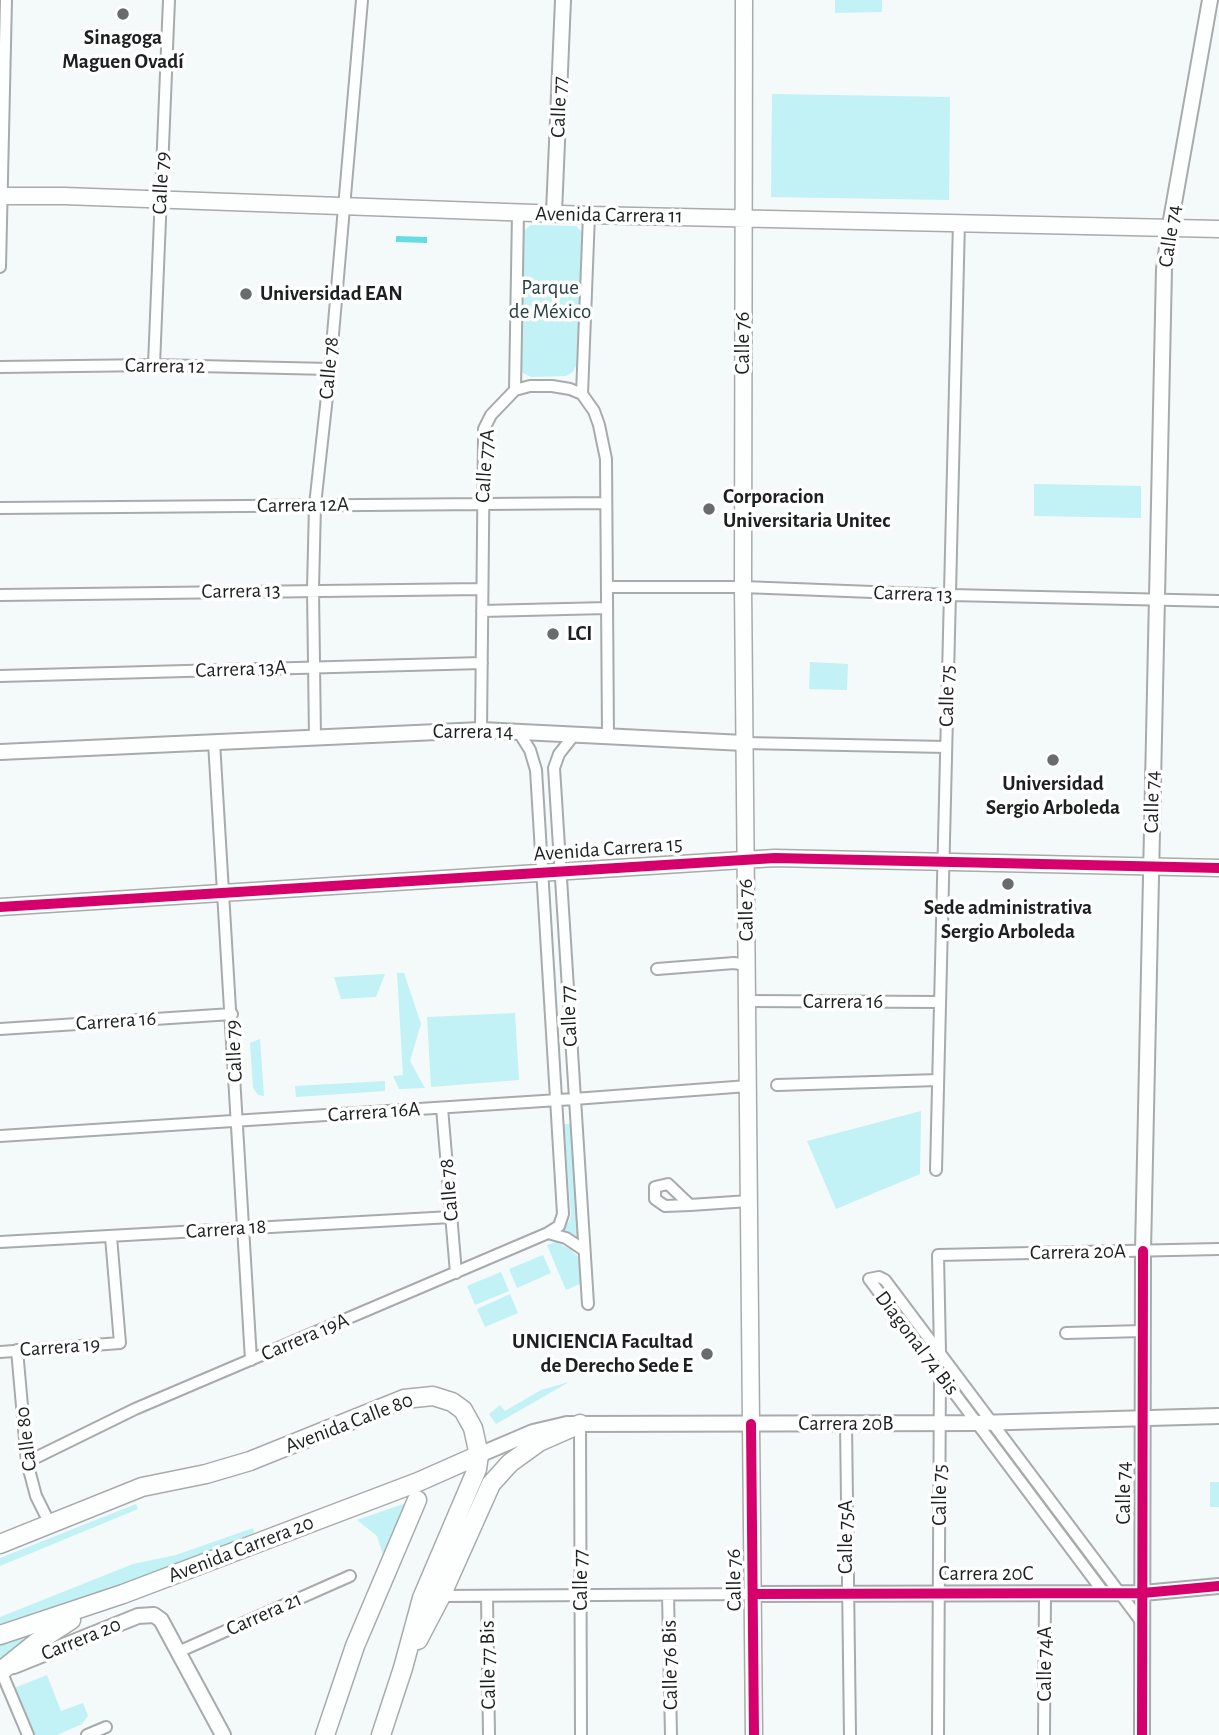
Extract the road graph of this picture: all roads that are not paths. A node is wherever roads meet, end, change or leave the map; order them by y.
1 (6, 0) edge
2 (169, 0) edge
3 (362, 0) edge
4 (563, 0) edge
5 (744, 0) edge
6 (1210, 0) edge
7 (2, 49) edge
8 (1, 196) edge
9 (160, 199) junction
10 (343, 206) junction
11 (518, 212) junction
12 (554, 213) junction
13 (589, 215) junction
14 (743, 217) junction
15 (959, 221) junction
16 (1170, 227) junction
17 (1219, 229) edge
18 (0, 267) edge
19 (153, 365) junction
20 (0, 367) edge
21 (330, 369) junction
22 (514, 390) junction
23 (582, 394) junction
24 (606, 503) junction
25 (482, 504) junction
26 (315, 505) junction
27 (0, 508) edge
28 (607, 587) junction
29 (743, 587) junction
30 (313, 589) junction
31 (482, 589) junction
32 (0, 595) edge
33 (950, 595) junction
34 (1157, 599) junction
35 (1219, 601) edge
36 (607, 608) junction
37 (482, 611) junction
38 (482, 663) junction
39 (315, 667) junction
40 (0, 676) edge
41 (481, 730) junction
42 (517, 732) junction
43 (574, 735) junction
44 (608, 737) junction
45 (315, 738) junction
46 (214, 742) junction
47 (744, 743) junction
48 (946, 747) junction
49 (0, 751) edge
50 (745, 859) junction
51 (943, 861) junction
52 (1151, 867) junction
53 (1219, 868) edge
54 (559, 872) junction
55 (541, 873) junction
56 (224, 894) junction
57 (0, 907) edge
58 (746, 965) junction
59 (657, 969) dead end
60 (747, 1001) junction
61 (940, 1003) junction
62 (232, 1014) junction
63 (0, 1028) edge
64 (938, 1080) junction
65 (777, 1085) dead end
66 (748, 1086) junction
67 (574, 1099) junction
68 (556, 1100) junction
69 (442, 1108) junction
70 (239, 1121) junction
71 (0, 1136) edge
72 (936, 1170) dead end
73 (749, 1201) junction
74 (690, 1205) dead end
75 (451, 1217) junction
76 (245, 1228) junction
77 (548, 1233) junction
78 (111, 1237) junction
79 (0, 1242) edge
80 (1219, 1249) edge
81 (583, 1250) junction
82 (1143, 1251) junction
83 (938, 1255) joint
84 (456, 1273) junction
85 (588, 1304) dead end
86 (1143, 1331) junction
87 (1066, 1333) dead end
88 (17, 1350) junction
89 (0, 1352) edge
90 (940, 1353) junction
91 (251, 1360) junction
92 (940, 1374) junction
93 (1219, 1416) edge
94 (1143, 1418) junction
95 (940, 1423) junction
96 (977, 1423) junction
97 (993, 1423) junction
98 (580, 1424) junction
99 (751, 1424) junction
100 (846, 1424) junction
101 (479, 1455) junction
102 (27, 1462) junction
103 (417, 1500) dead end
104 (1054, 1504) junction
105 (1043, 1512) junction
106 (50, 1524) junction
107 (3, 1543) edge
108 (350, 1576) dead end
109 (1219, 1586) edge
110 (1045, 1593) junction
111 (1112, 1593) junction
112 (1143, 1593) junction
113 (754, 1594) junction
114 (847, 1594) junction
115 (940, 1594) junction
116 (581, 1595) junction
117 (668, 1595) junction
118 (441, 1596) junction
119 (487, 1596) junction
120 (101, 1603) junction
121 (1143, 1624) junction
122 (0, 1635) edge
123 (178, 1651) junction
124 (403, 1668) junction
125 (0, 1671) edge
126 (106, 1727) dead end
127 (28, 1735) edge
128 (87, 1735) edge
129 (223, 1735) edge
130 (325, 1735) edge
131 (381, 1735) edge
132 (489, 1735) edge
133 (581, 1735) edge
134 (671, 1735) edge
135 (754, 1735) edge
136 (850, 1735) edge
137 (938, 1735) edge
138 (1044, 1735) edge
139 (1142, 1735) edge

1 - 7 street
2 - 9 street, Calle 79
3 - 10 street, Calle 78
4 - 12 street, Calle 77
5 - 14 main road, Calle 76
6 - 16 street, Calle 74
7 - 8 street
8 - 9 main road, Avenida Carrera 11
8 - 18 street
9 - 10 main road, Avenida Carrera 11
9 - 19 street, Calle 79
10 - 11 main road, Avenida Carrera 11
10 - 21 street, Calle 78
11 - 12 main road, Avenida Carrera 11
11 - 22 street
12 - 13 main road, Avenida Carrera 11
13 - 14 main road, Avenida Carrera 11
13 - 23 street
14 - 15 main road, Avenida Carrera 11
14 - 29 main road, Calle 76
15 - 16 main road, Avenida Carrera 11
15 - 33 street, Calle 75
16 - 17 main road, Avenida Carrera 11
16 - 34 street, Calle 74
19 - 20 street, Carrera 12
19 - 21 street, Carrera 12
21 - 26 street, Calle 78
22 - 23 street
22 - 25 street, Calle 77A
23 - 24 street
24 - 25 street, Carrera 12A
24 - 28 street
25 - 26 street, Carrera 12A
25 - 31 street, Calle 77A
26 - 27 street, Carrera 12A
26 - 30 street, Calle 78
28 - 29 street, Carrera 13
28 - 36 street
29 - 33 street, Carrera 13
29 - 47 main road, Calle 76
30 - 31 street, Carrera 13
30 - 32 street, Carrera 13
30 - 39 street, Calle 78
31 - 37 street, Calle 77A
33 - 34 street, Carrera 13
33 - 48 street, Calle 75
34 - 35 street, Carrera 13
34 - 52 street, Calle 74
36 - 37 street
36 - 44 street
37 - 38 street, Calle 77A
38 - 39 street, Carrera 13A
38 - 41 street, Calle 77A
39 - 40 street, Carrera 13A
39 - 45 street, Calle 78
41 - 42 street, Carrera 14
41 - 45 street, Carrera 14
42 - 43 street, Carrera 14
42 - 55 street, Calle 77
43 - 44 street, Carrera 14
43 - 54 street, Calle 77
44 - 47 street, Carrera 14
45 - 46 street, Carrera 14
46 - 49 street, Carrera 14
46 - 56 street, Calle 79
47 - 48 street, Carrera 14
47 - 50 main road, Calle 76
48 - 51 street, Calle 75
50 - 51 main road, Avenida Carrera 15
50 - 54 main road, Avenida Carrera 15
50 - 58 main road, Calle 76
51 - 52 main road, Avenida Carrera 15
51 - 61 street, Calle 75
52 - 53 main road, Avenida Carrera 15
52 - 82 street, Calle 74
54 - 55 main road, Avenida Carrera 15
54 - 67 street, Calle 77
55 - 56 main road, Avenida Carrera 15
55 - 68 street, Calle 77
56 - 57 main road, Avenida Carrera 15
56 - 62 street, Calle 79
58 - 59 street
58 - 60 main road, Calle 76
60 - 61 street, Carrera 16
60 - 66 main road, Calle 76
61 - 64 street, Calle 75
62 - 63 street, Carrera 16
62 - 70 street, Calle 79
64 - 65 street
64 - 72 street, Calle 75
66 - 67 street, Carrera 16A
66 - 73 main road, Calle 76
67 - 68 street, Carrera 16A
67 - 81 street, Calle 77
68 - 69 street, Carrera 16A
68 - 77 street, Calle 77
69 - 70 street, Carrera 16A
69 - 75 street, Calle 78
70 - 71 street, Carrera 16A
70 - 76 street, Calle 79
73 - 74 street
73 - 99 main road, Calle 76
75 - 76 street, Carrera 18
75 - 84 street, Calle 78
76 - 78 street, Carrera 18
76 - 91 street, Calle 79
77 - 81 street
77 - 84 street, Carrera 19A
78 - 79 street, Carrera 18
78 - 88 street, Carrera 19
80 - 82 street, Carrera 20A
81 - 85 street, Calle 77
82 - 83 street, Carrera 20A
82 - 86 street, Calle 74
83 - 90 street, Calle 75
84 - 91 street, Carrera 19A
86 - 87 street
86 - 94 street, Calle 74
88 - 89 street, Carrera 19
88 - 102 street, Calle 80
90 - 92 street, Calle 75
90 - 92 street, Diagonal 74 Bis
90 - 97 street, Diagonal 74 Bis
91 - 102 street, Carrera 19A
92 - 95 street, Calle 75
92 - 96 street, Diagonal 74 Bis
93 - 94 street, Carrera 20B
94 - 97 street, Carrera 20B
94 - 112 street, Calle 74
95 - 96 street, Carrera 20B
95 - 100 street, Carrera 20B
95 - 115 street, Calle 75
96 - 97 street, Carrera 20B
96 - 105 street, Diagonal 74 Bis
97 - 104 street, Diagonal 74 Bis
98 - 99 street, Carrera 20B
98 - 101 street, Carrera 20B
98 - 116 street, Calle 77
98 - 118 highway
99 - 100 street, Carrera 20B
99 - 113 main road, Calle 76
100 - 114 street, Calle 75A
101 - 106 highway, Avenida Calle 80
101 - 120 highway, Avenida Carrera 20
101 - 124 highway
102 - 106 street, Calle 80
103 - 130 highway
104 - 105 street
104 - 111 street, Diagonal 74 Bis
105 - 111 street, Diagonal 74 Bis
106 - 107 highway
108 - 123 street, Carrera 21
109 - 112 street, Carrera 20C
110 - 111 street, Carrera 20C
110 - 115 street, Carrera 20C
110 - 138 street, Calle 74A
111 - 112 street, Carrera 20C
111 - 121 street, Diagonal 74 Bis
112 - 121 street, Calle 74
113 - 114 street, Carrera 20C
113 - 117 street, Carrera 20C
113 - 135 main road, Calle 76
114 - 115 street, Carrera 20C
114 - 136 street, Calle 75A
115 - 137 street, Calle 75
116 - 117 street, Carrera 20C
116 - 119 street, Carrera 20C
116 - 133 street, Calle 77
117 - 134 street, Calle 76 Bis
118 - 119 street, Carrera 20C
118 - 124 highway
119 - 132 street, Calle 77 Bis
120 - 122 highway, Avenida Carrera 20
120 - 125 highway
121 - 139 street, Calle 74
123 - 125 street, Carrera 20
123 - 129 street
124 - 131 highway
125 - 127 street
126 - 128 street

